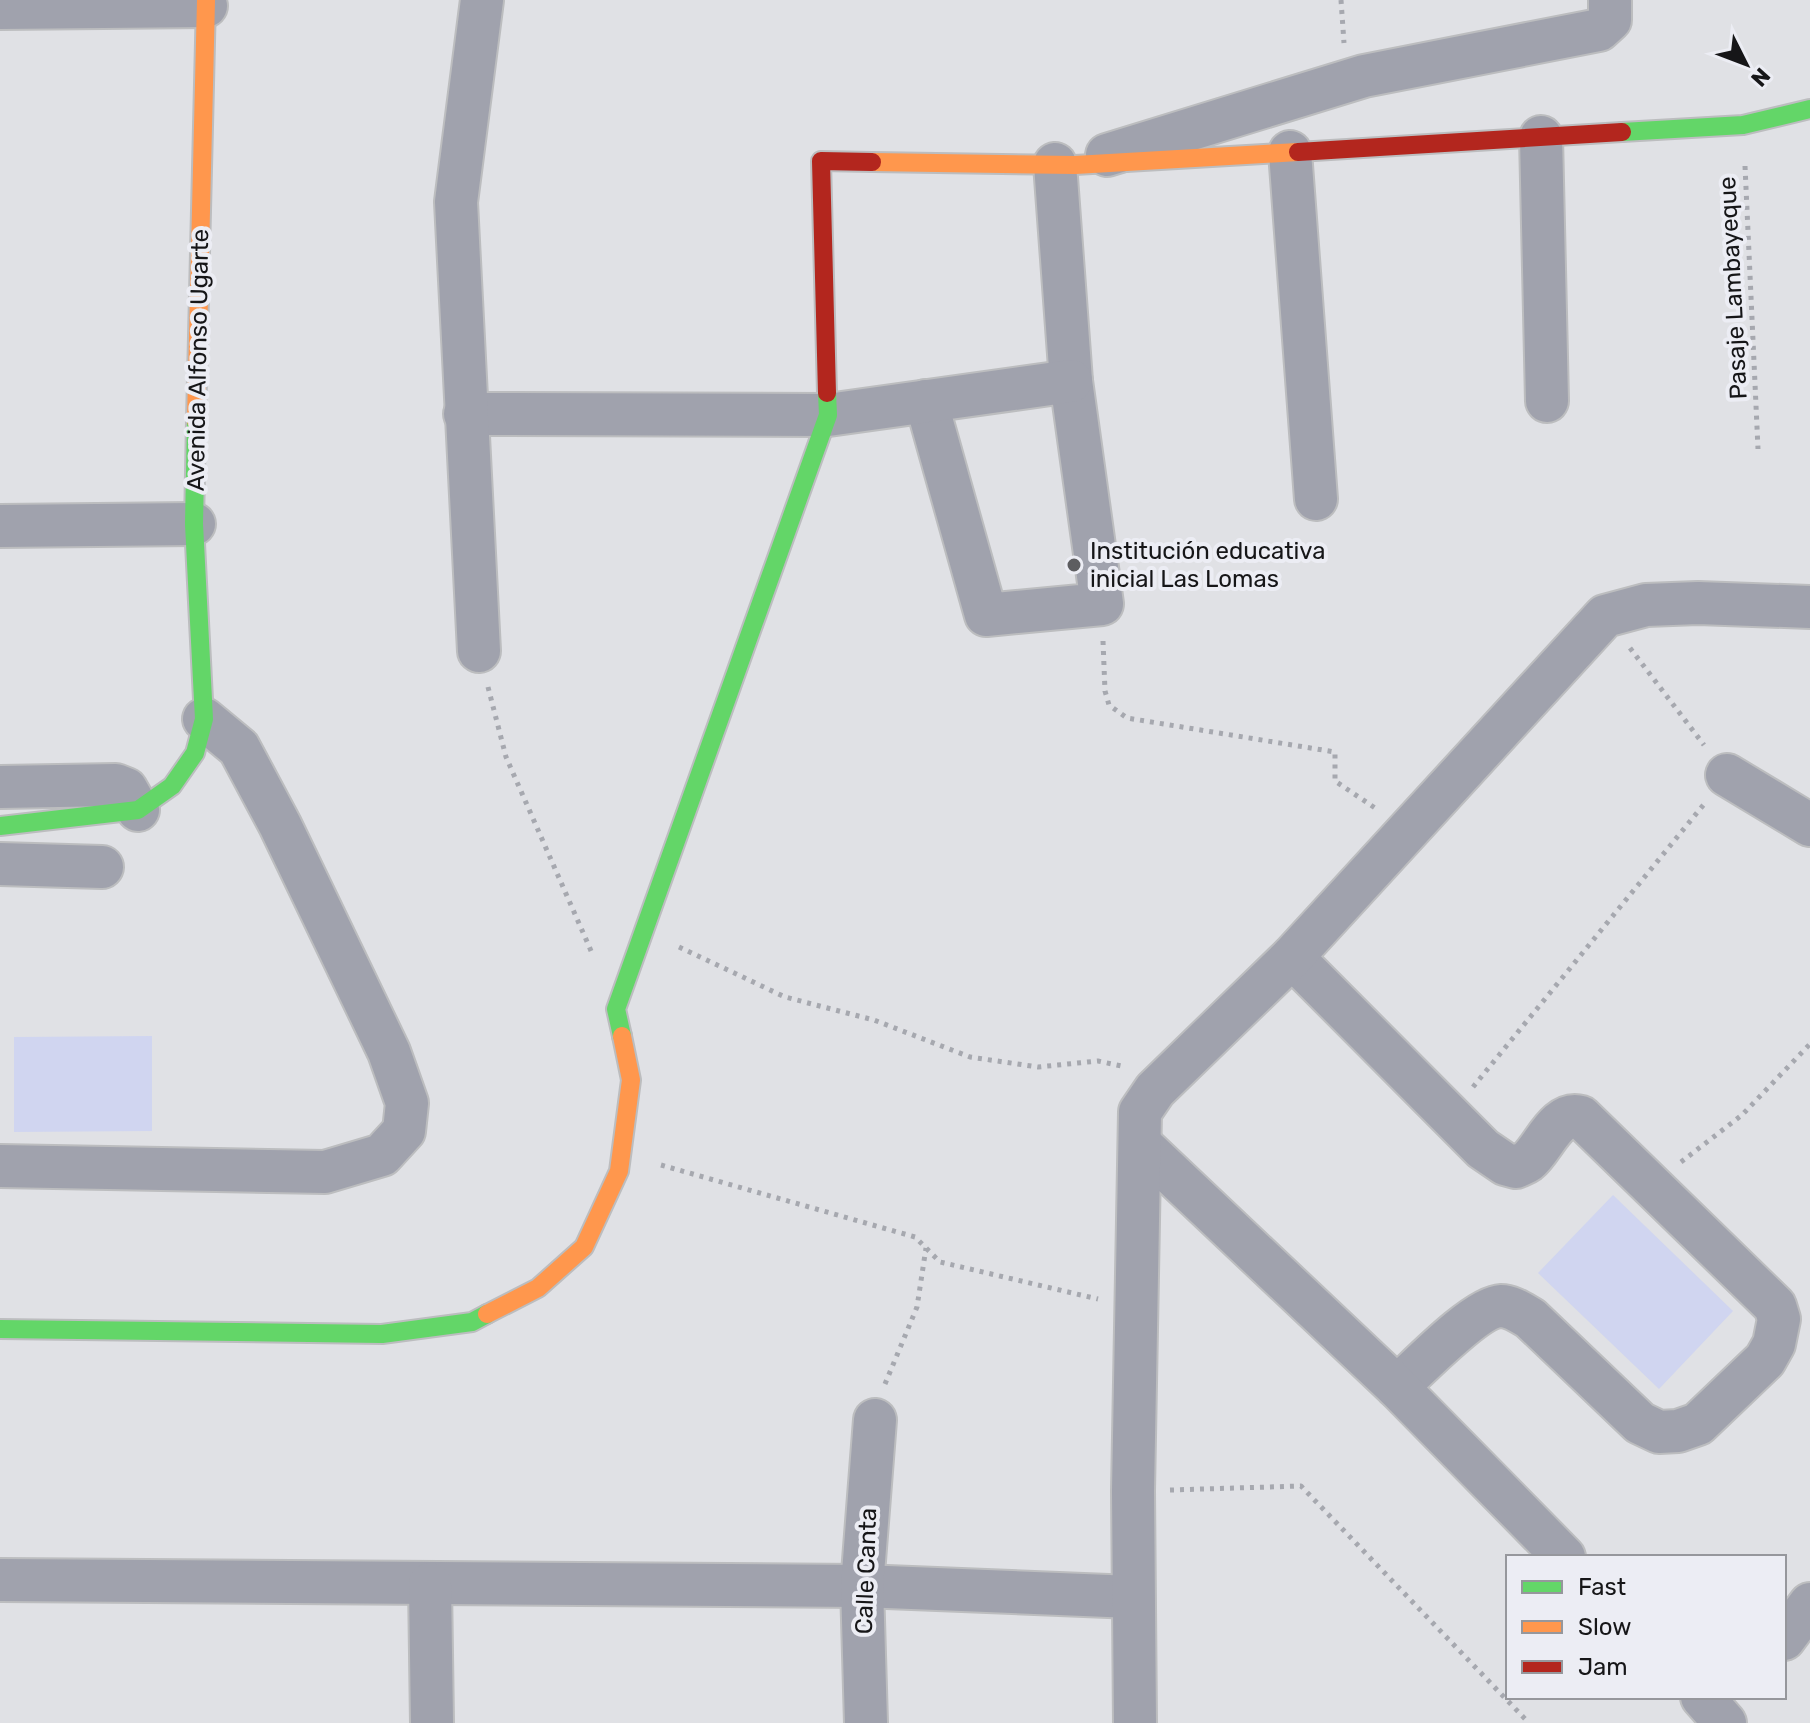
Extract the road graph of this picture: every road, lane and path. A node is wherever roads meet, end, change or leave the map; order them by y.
1 (482, 0) edge
2 (1341, 0) edge
3 (1610, 0) edge
4 (206, 3) edge
5 (0, 8) edge
6 (1344, 46) dead end
7 (1810, 109) edge
8 (1743, 125) junction
9 (1541, 137) junction
10 (1290, 152) junction
11 (1065, 165) junction
12 (1071, 381) junction
13 (926, 401) junction
14 (1547, 401) dead end
15 (465, 414) junction
16 (828, 415) junction
17 (1758, 449) dead end
18 (1316, 499) dead end
19 (194, 524) junction
20 (0, 526) edge
21 (1102, 604) junction
22 (1810, 607) edge
23 (1605, 616) junction
24 (479, 651) joint
25 (204, 719) junction
26 (1727, 775) junction
27 (0, 787) edge
28 (138, 810) junction
29 (1810, 825) edge
30 (0, 826) edge
31 (1409, 830) junction
32 (0, 864) edge
33 (102, 867) dead end
34 (649, 917) junction
35 (1292, 957) junction
36 (616, 1009) junction
37 (1810, 1044) edge
38 (1155, 1090) junction
39 (1450, 1115) junction
40 (1140, 1144) junction
41 (621, 1153) junction
42 (0, 1166) edge
43 (1652, 1187) junction
44 (926, 1248) junction
45 (1137, 1298) junction
46 (0, 1329) edge
47 (1397, 1387) junction
48 (875, 1420) joint
49 (1133, 1491) junction
50 (1562, 1555) edge
51 (0, 1580) edge
52 (430, 1584) junction
53 (862, 1586) junction
54 (1133, 1597) junction
55 (1810, 1604) edge
56 (1786, 1636) edge
57 (432, 1723) edge
58 (866, 1723) edge
59 (1135, 1723) edge
60 (1529, 1723) edge

1 - 15 street
2 - 6 path
3 - 11 street
4 - 5 street
4 - 19 street, Avenida Alfonso Ugarte
7 - 8 street
8 - 9 street
8 - 17 path, Pasaje Lambayeque
9 - 10 street
9 - 14 street
10 - 11 street
10 - 18 street
11 - 12 street
11 - 16 street
12 - 13 street
12 - 21 street
13 - 16 street
13 - 21 street
15 - 16 street
15 - 24 street
16 - 34 street
19 - 20 street
19 - 25 street, Avenida Alfonso Ugarte
21 - 31 path
22 - 23 street
23 - 26 path
23 - 31 street
24 - 36 path
25 - 28 street
25 - 42 street
26 - 29 street
26 - 39 path
27 - 28 street
28 - 30 street
31 - 35 street
32 - 33 street
34 - 36 street
34 - 38 path
35 - 38 street
35 - 39 street
36 - 41 street
37 - 43 path
38 - 40 street
39 - 43 street
40 - 45 street
40 - 47 street
41 - 44 path
41 - 46 street
43 - 47 street
44 - 45 path
44 - 48 path
45 - 49 street
47 - 50 street
48 - 53 street, Calle Canta
49 - 54 street
49 - 60 path
51 - 52 street
52 - 53 street
52 - 57 street
53 - 54 street
53 - 58 street, Calle Canta
54 - 59 street
55 - 56 street

